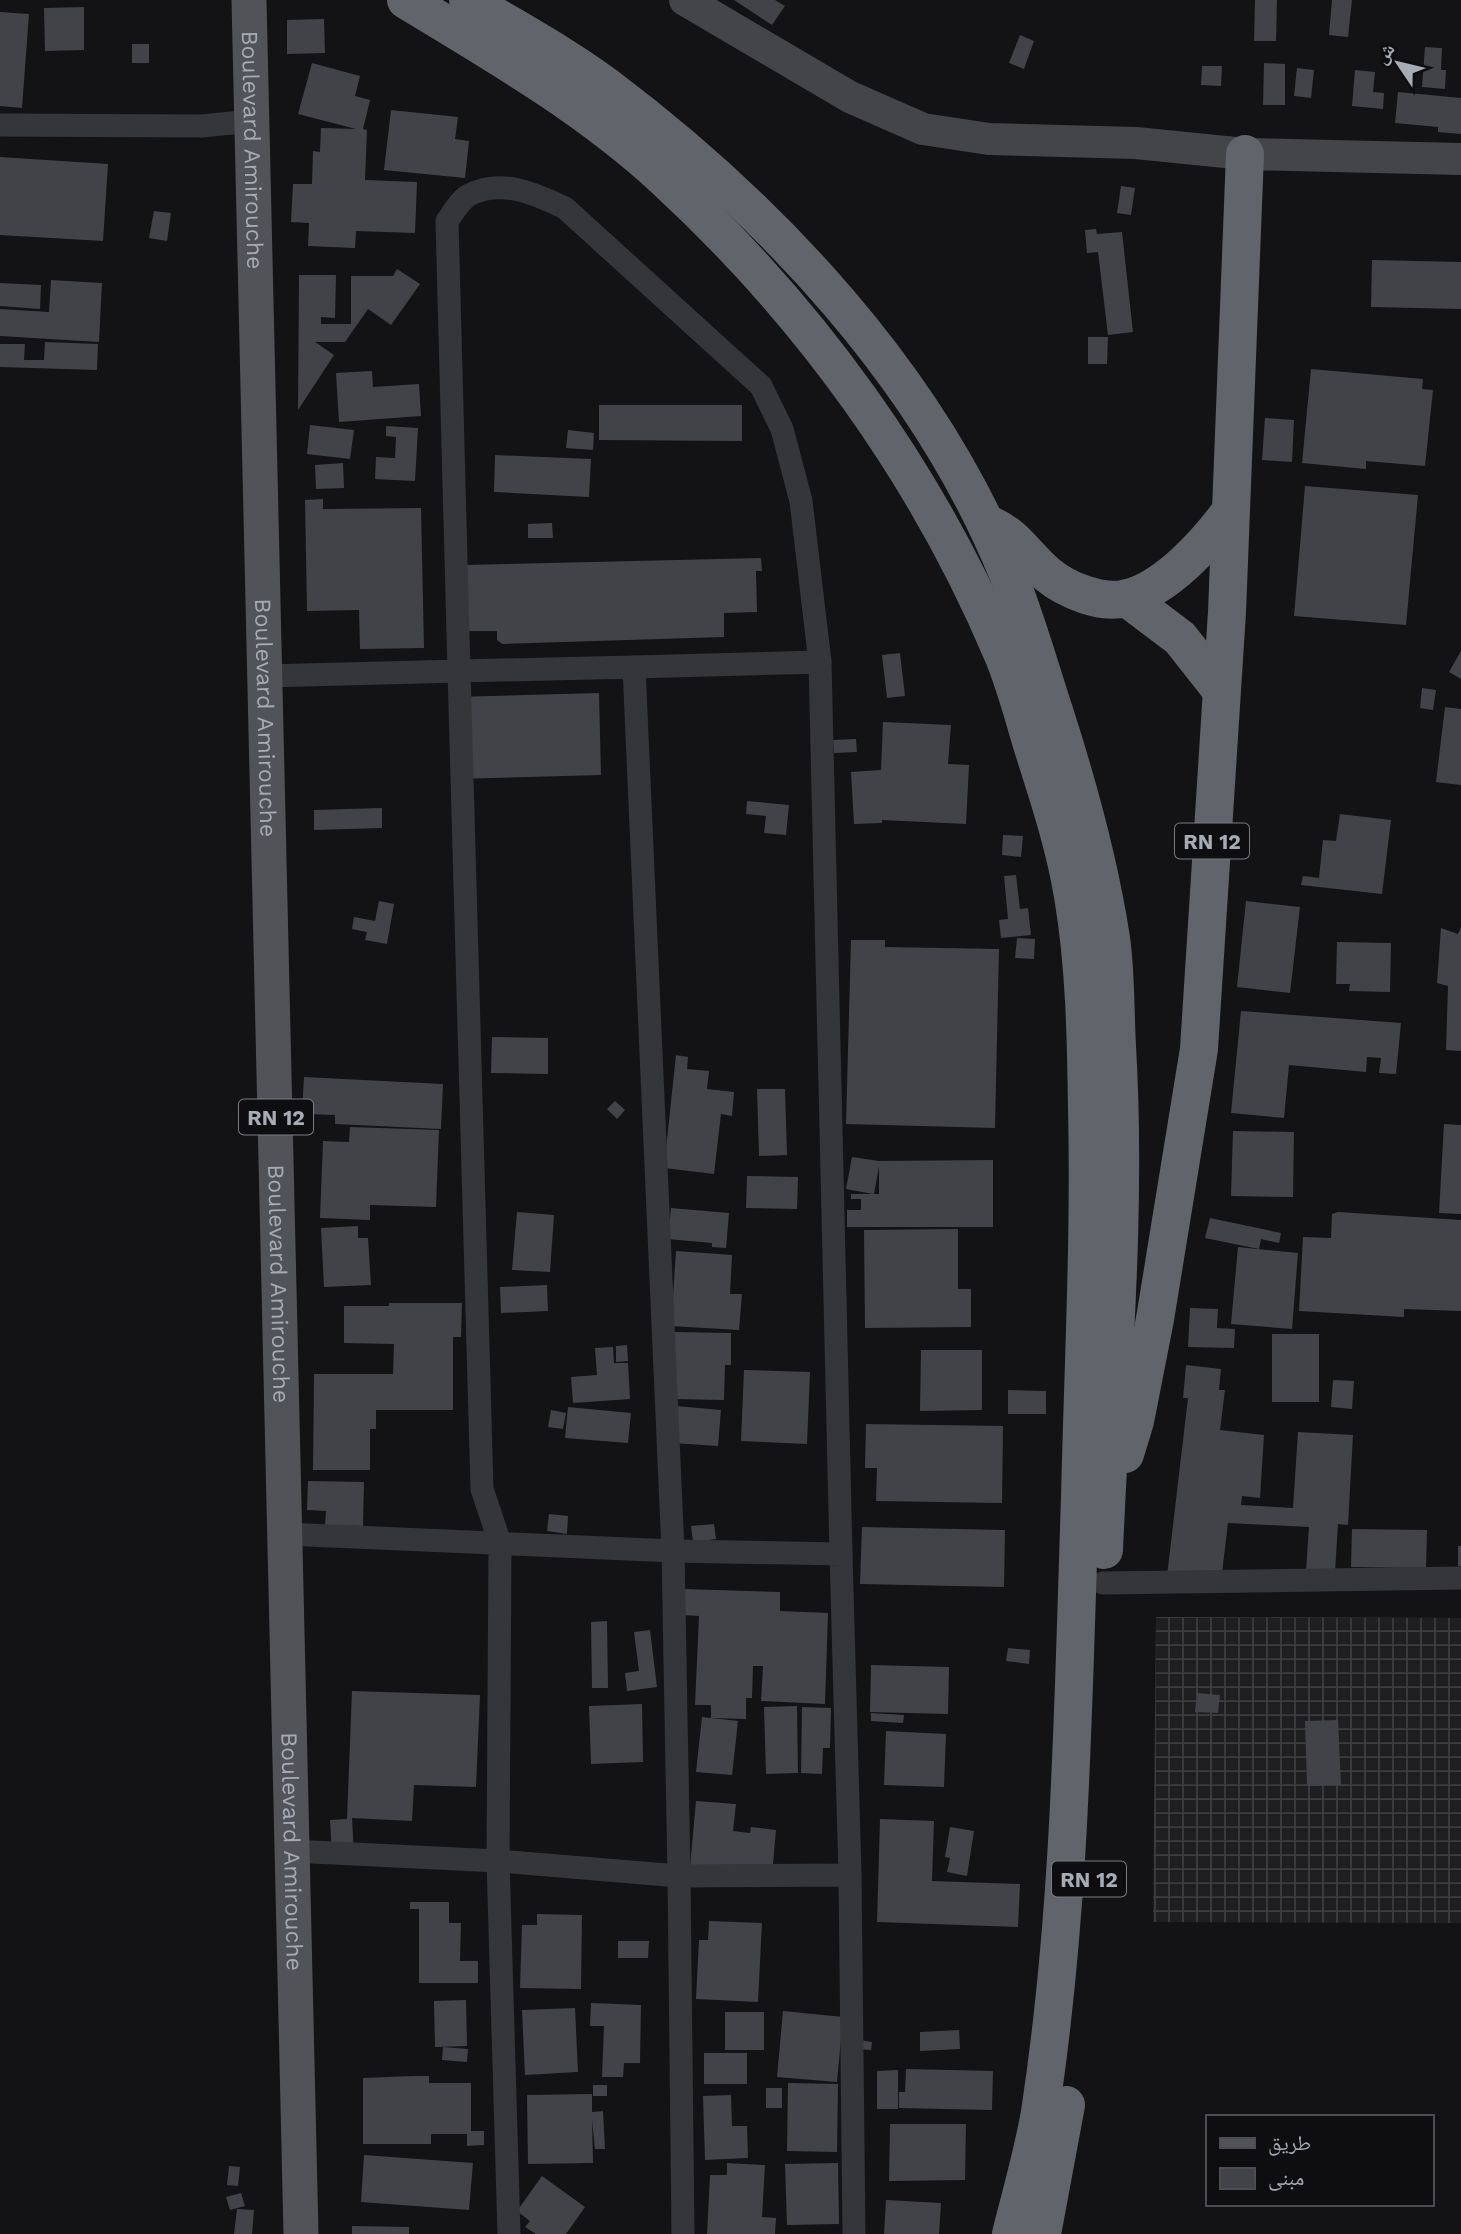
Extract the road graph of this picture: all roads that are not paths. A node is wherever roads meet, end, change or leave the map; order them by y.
1 (249, 0) edge
2 (406, 0) edge
3 (468, 0) edge
4 (685, 0) edge
5 (252, 121) junction
6 (0, 125) edge
7 (1245, 154) junction
8 (1461, 159) edge
9 (1230, 512) junction
10 (984, 523) junction
11 (1127, 598) junction
12 (820, 662) junction
13 (634, 667) junction
14 (459, 671) junction
15 (265, 676) junction
16 (1221, 690) junction
17 (1105, 1520) junction
18 (285, 1534) junction
19 (500, 1543) junction
20 (673, 1551) junction
21 (841, 1554) junction
22 (1461, 1578) edge
23 (1103, 1583) junction
24 (292, 1851) junction
25 (498, 1861) junction
26 (850, 1875) junction
27 (679, 1876) junction
28 (301, 2234) edge
29 (509, 2234) edge
30 (683, 2234) edge
31 (855, 2234) edge
32 (1011, 2234) edge
33 (1042, 2234) edge

1 - 5 main road, Boulevard Amirouche / RN 12
2 - 32 highway
3 - 10 highway
4 - 7 street
5 - 6 street
5 - 15 main road, Boulevard Amirouche / RN 12
7 - 8 street
7 - 9 highway, RN 12
9 - 11 highway
9 - 16 highway, RN 12
10 - 11 highway
10 - 17 highway
11 - 16 highway
12 - 13 street
12 - 14 street
12 - 21 street
13 - 14 street
13 - 20 street
14 - 15 street
14 - 19 street
15 - 18 main road, Boulevard Amirouche / RN 12
16 - 17 highway, RN 12
17 - 23 highway, RN 12
18 - 19 street
18 - 24 main road, Boulevard Amirouche / RN 12
19 - 20 street
19 - 25 street
20 - 21 street
20 - 27 street
21 - 26 street
22 - 23 street
23 - 33 highway, RN 12
24 - 25 street
24 - 28 main road, Boulevard Amirouche / RN 12
25 - 27 street
25 - 29 street
26 - 27 street
26 - 31 street
27 - 30 street

